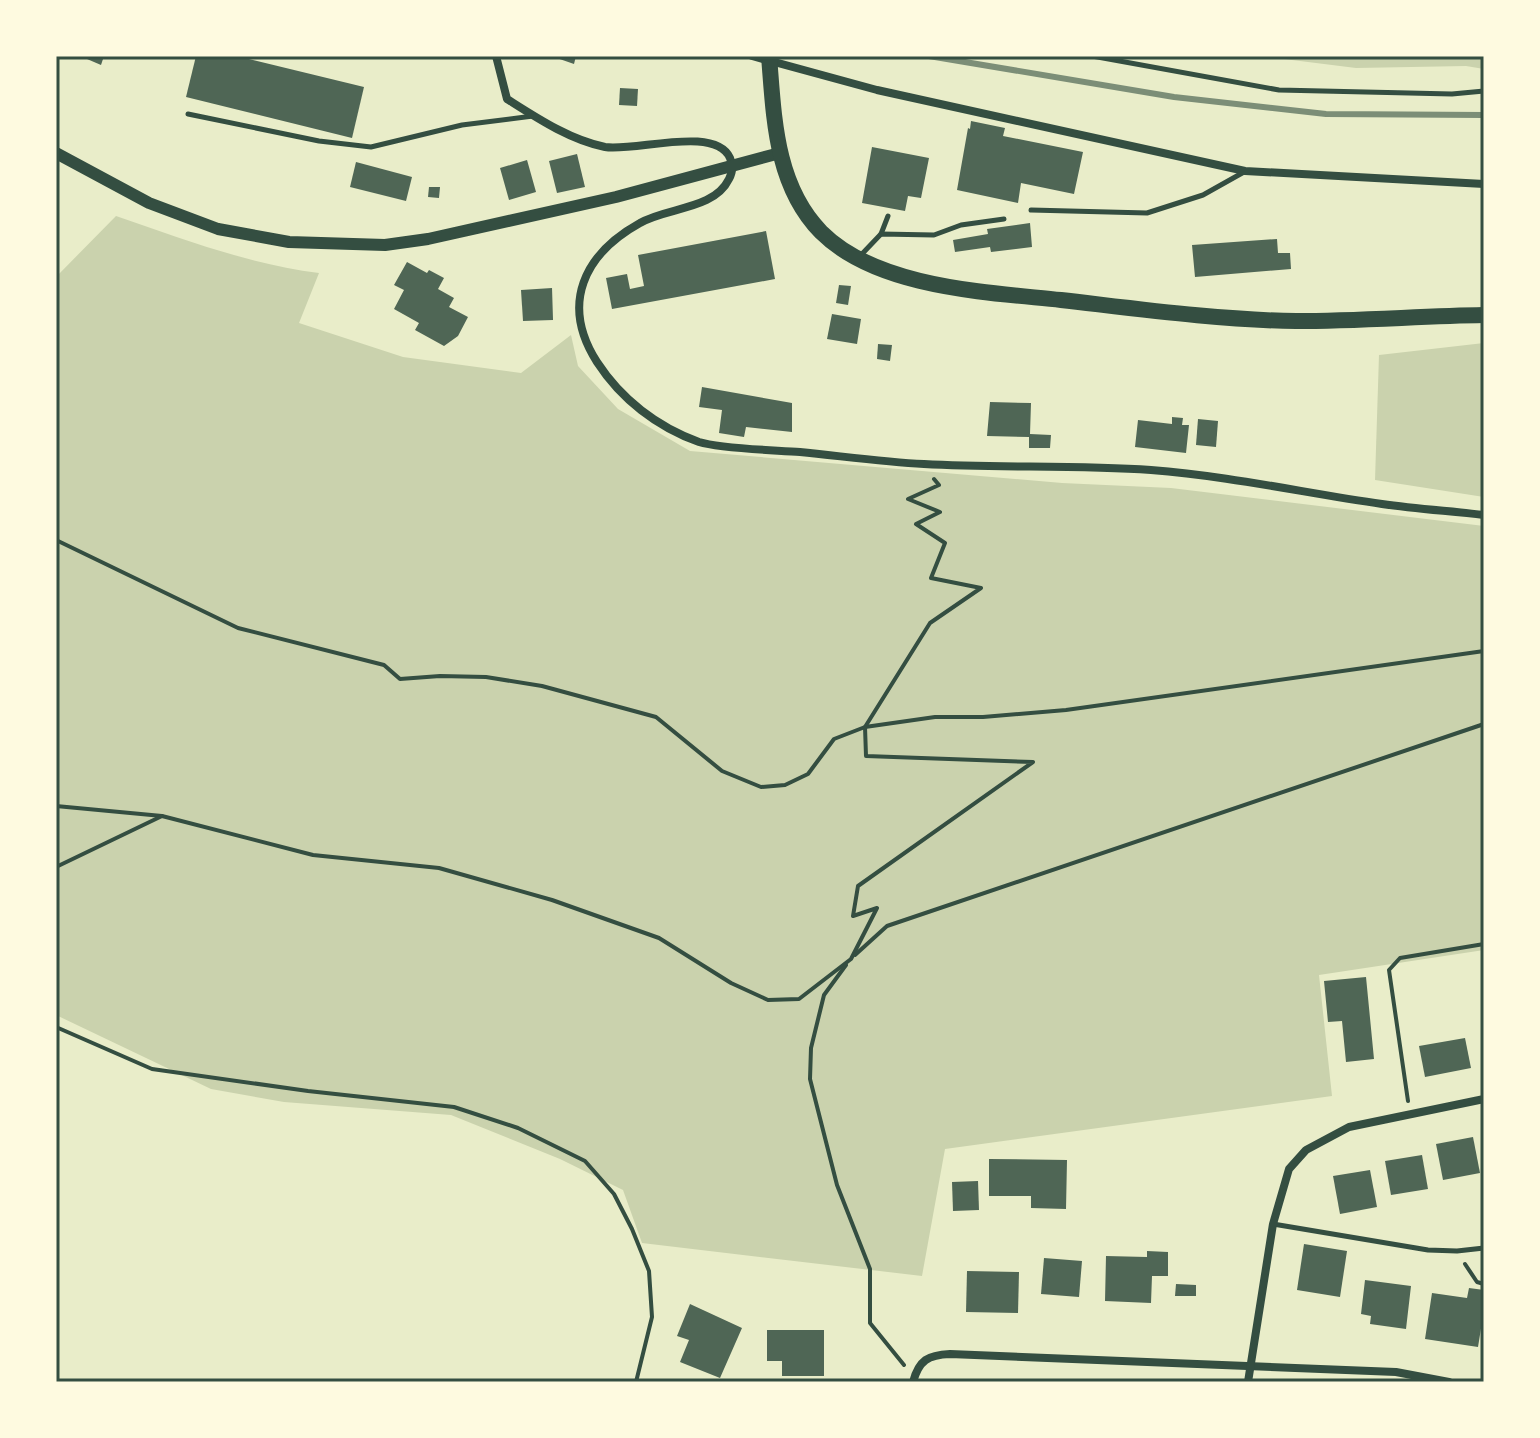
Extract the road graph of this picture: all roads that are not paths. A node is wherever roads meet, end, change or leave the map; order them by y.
1 (496, 56) edge
2 (752, 56) edge
3 (769, 56) edge
4 (1092, 56) edge
5 (1484, 91) edge
6 (188, 114) dead end
7 (534, 116) junction
8 (56, 153) edge
9 (780, 153) junction
10 (733, 164) junction
11 (1245, 171) junction
12 (1484, 184) edge
13 (1031, 210) dead end
14 (888, 216) dead end
15 (1004, 219) dead end
16 (881, 234) junction
17 (858, 258) junction
18 (1484, 315) edge
19 (1484, 515) edge
20 (1484, 1099) edge
21 (1273, 1224) junction
22 (1484, 1248) edge
23 (1251, 1366) junction
24 (914, 1380) edge
25 (1248, 1382) edge
26 (1449, 1382) edge

1 - 7 street
2 - 11 street
3 - 9 main road
4 - 5 lane
6 - 7 lane
7 - 10 street
8 - 10 street
9 - 10 street
9 - 17 main road
10 - 19 street
11 - 12 street
11 - 13 lane
14 - 16 lane
15 - 16 lane
16 - 17 lane
17 - 18 main road
20 - 21 street
21 - 22 lane
21 - 23 street
23 - 24 street
23 - 25 street
23 - 26 street

